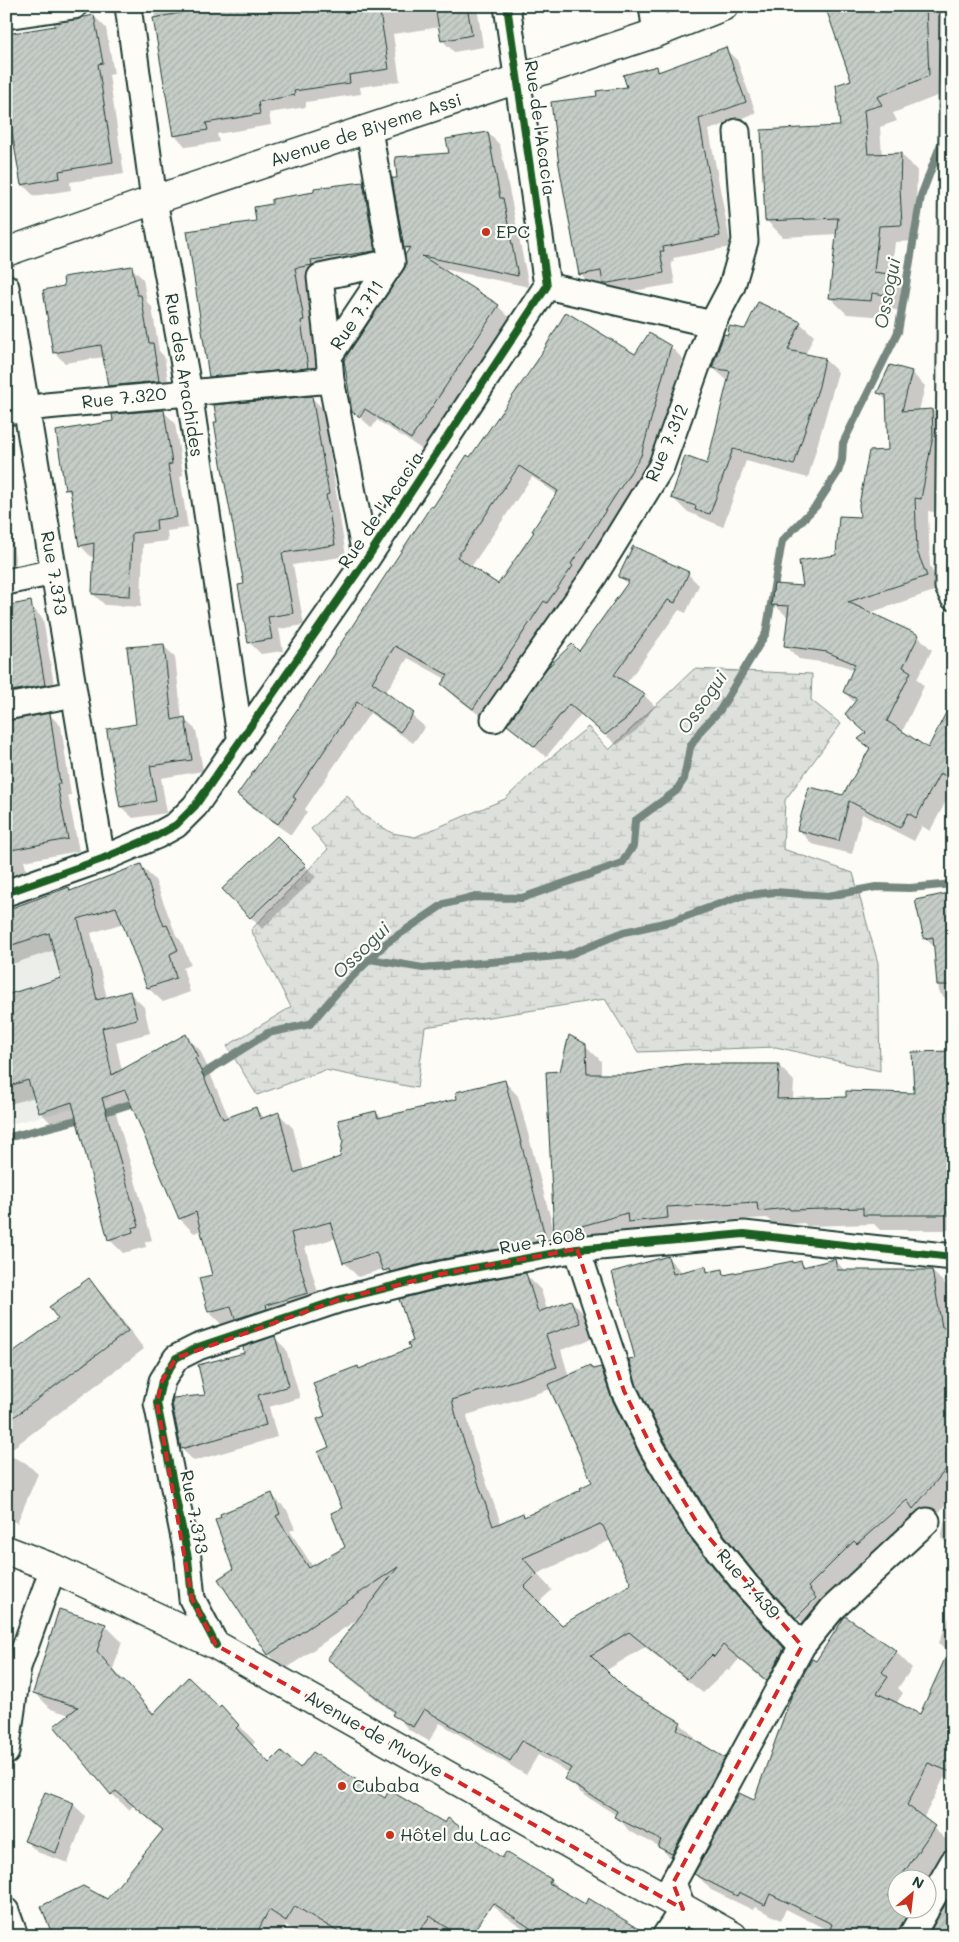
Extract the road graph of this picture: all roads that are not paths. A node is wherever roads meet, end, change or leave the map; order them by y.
1 (74, 6) edge
2 (128, 6) edge
3 (507, 6) edge
4 (652, 6) edge
5 (724, 6) edge
6 (953, 6) edge
7 (6, 16) edge
8 (656, 33) junction
9 (518, 79) junction
10 (369, 130) junction
11 (737, 132) dead end
12 (952, 135) edge
13 (154, 200) junction
14 (6, 252) edge
15 (392, 262) junction
16 (6, 286) edge
17 (547, 286) junction
18 (712, 324) junction
19 (329, 356) junction
20 (331, 380) junction
21 (189, 392) junction
22 (16, 410) edge
23 (366, 560) junction
24 (54, 572) junction
25 (6, 582) edge
26 (951, 589) edge
27 (74, 694) junction
28 (6, 707) edge
29 (494, 719) dead end
30 (241, 743) junction
31 (102, 859) junction
32 (6, 893) edge
33 (577, 1249) junction
34 (953, 1257) edge
35 (162, 1381) joint
36 (927, 1521) dead end
37 (6, 1550) edge
38 (52, 1568) junction
39 (216, 1645) junction
40 (802, 1646) junction
41 (6, 1752) edge
42 (953, 1862) edge
43 (936, 1892) edge
44 (683, 1909) junction
45 (6, 1911) edge
46 (920, 1920) edge
47 (15, 1936) edge
48 (664, 1936) edge
49 (733, 1936) edge
50 (911, 1936) edge

1 - 7 street
2 - 13 street, Rue des Arachides
3 - 9 street, Rue de l'Acacia
4 - 8 street
5 - 8 main road, Avenue de Biyeme Assi
6 - 12 street
8 - 9 main road, Avenue de Biyeme Assi
9 - 10 main road, Avenue de Biyeme Assi
9 - 17 street, Rue de l'Acacia
10 - 13 main road, Avenue de Biyeme Assi
10 - 15 street, Rue 7.711
11 - 18 street, Rue 7.312
12 - 26 street
13 - 14 main road, Avenue de Biyeme Assi
13 - 21 street, Rue des Arachides
15 - 19 street, Rue 7.711
15 - 19 street
16 - 22 street, Rue 7.373
17 - 18 street
17 - 23 street, Rue de l'Acacia
18 - 29 street, Rue 7.312
19 - 20 street, Rue 7.711
20 - 21 street, Rue 7.320
20 - 23 street, Rue 7.711
21 - 22 street, Rue 7.320
21 - 30 street, Rue des Arachides
22 - 24 street, Rue 7.373
23 - 30 street, Rue de l'Acacia
24 - 25 street
24 - 27 street, Rue 7.373
27 - 28 street
27 - 31 street, Rue 7.373
30 - 31 street, Rue de l'Acacia
31 - 32 street, Rue de l'Acacia
33 - 34 street, Rue 7.608
33 - 35 street, Rue 7.608
33 - 40 street, Rue 7.439
35 - 39 street, Rue 7.373
36 - 40 street
37 - 38 main road, Avenue de Mvolye
38 - 39 main road, Avenue de Mvolye
38 - 41 street
39 - 44 main road, Avenue de Mvolye
40 - 44 street
42 - 43 street
44 - 48 street
44 - 49 main road, Avenue de Mvolye
45 - 47 street
46 - 50 street

